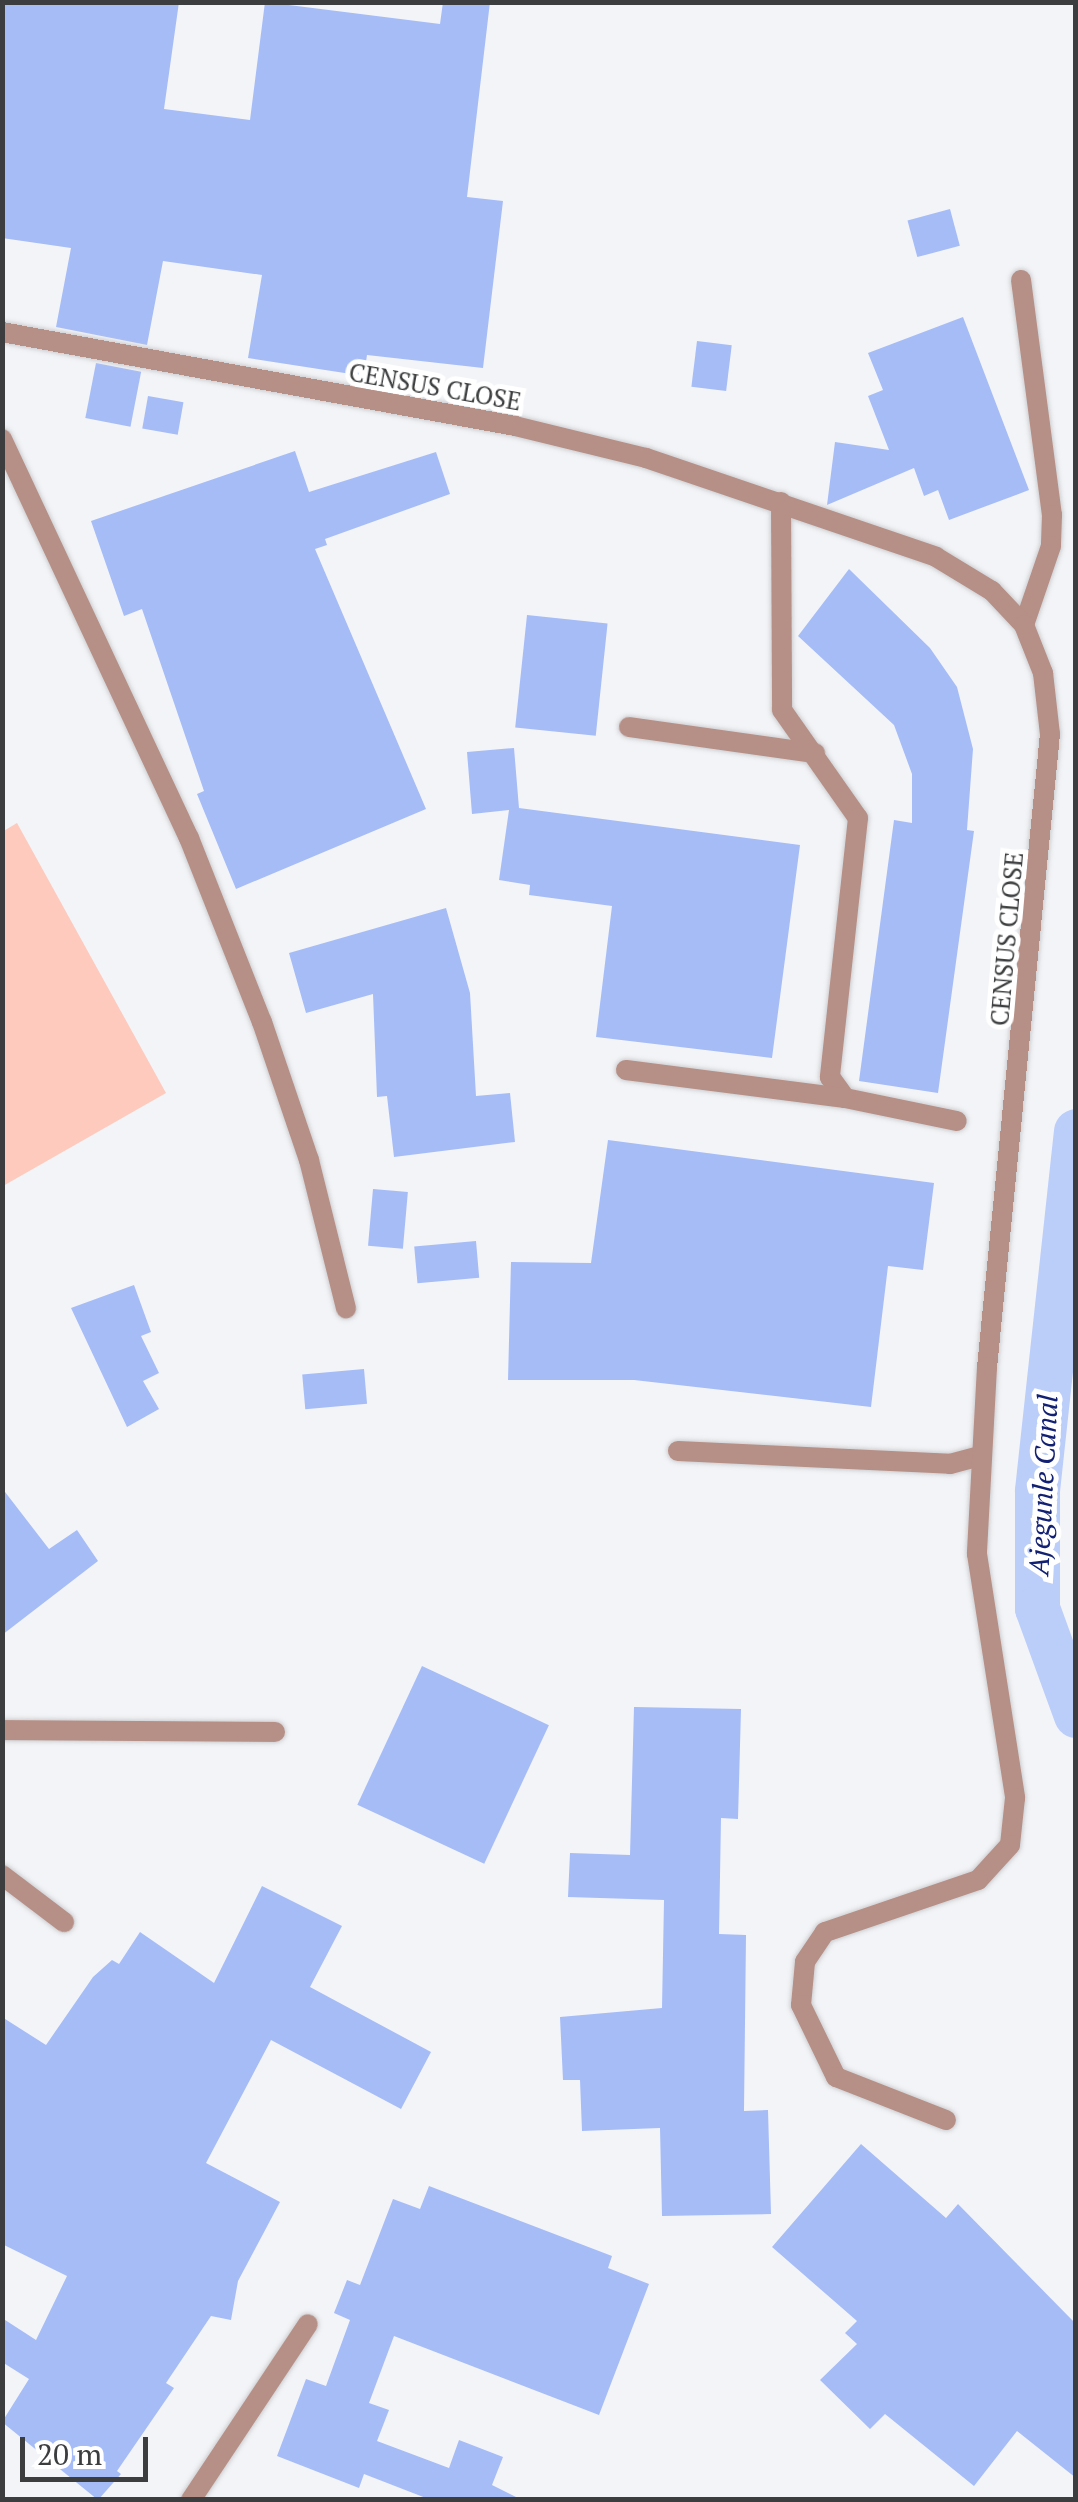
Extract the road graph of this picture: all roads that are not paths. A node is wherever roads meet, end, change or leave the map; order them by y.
1 (1021, 280) dead end
2 (2, 332) edge
3 (2, 439) edge
4 (781, 502) junction
5 (1024, 625) junction
6 (629, 727) dead end
7 (816, 754) junction
8 (626, 1070) dead end
9 (845, 1098) junction
10 (957, 1121) dead end
11 (346, 1308) dead end
12 (678, 1450) dead end
13 (980, 1456) junction
14 (2, 1730) edge
15 (276, 1732) dead end
16 (2, 1876) edge
17 (64, 1922) dead end
18 (946, 2120) dead end
19 (308, 2324) dead end
20 (191, 2500) edge

1 - 5 street
2 - 4 street, CENSUS CLOSE
3 - 11 street
4 - 5 street, CENSUS CLOSE
4 - 7 street
5 - 13 street, CENSUS CLOSE
6 - 7 street
7 - 9 street
8 - 9 street
9 - 10 street
12 - 13 street
13 - 18 street, CENSUS CLOSE
14 - 15 street
16 - 17 street
19 - 20 street

